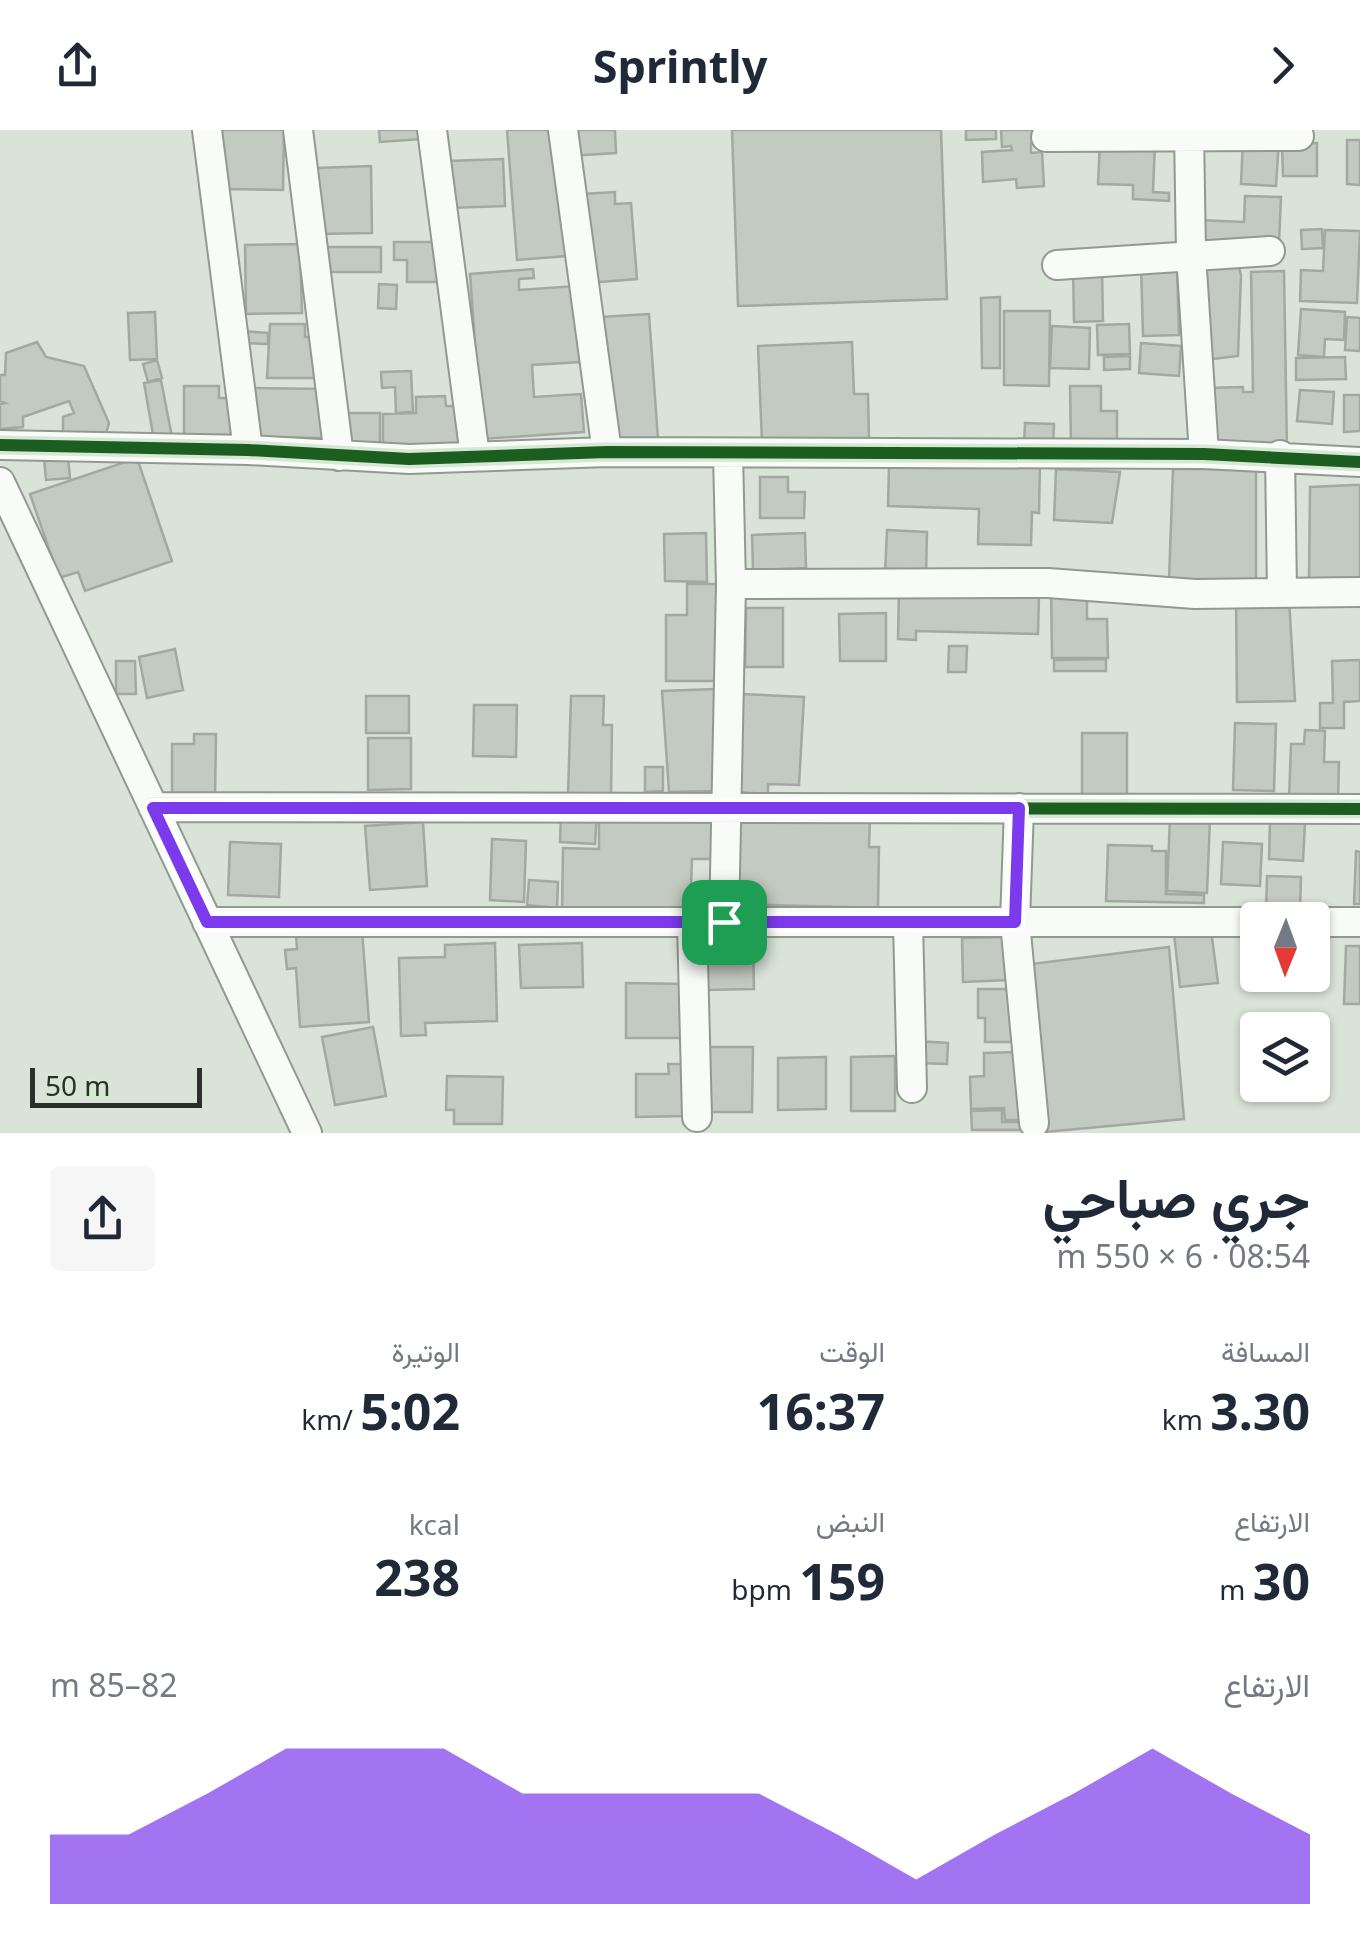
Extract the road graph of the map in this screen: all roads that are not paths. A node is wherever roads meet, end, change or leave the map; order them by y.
1 (207, 130) edge
2 (298, 130) edge
3 (432, 130) edge
4 (563, 130) edge
5 (1188, 133) edge
6 (1299, 136) dead end
7 (1046, 137) dead end
8 (1270, 250) dead end
9 (1190, 254) junction
10 (1057, 265) dead end
11 (0, 445) edge
12 (248, 450) junction
13 (607, 452) junction
14 (728, 454) junction
15 (1204, 454) junction
16 (339, 456) junction
17 (475, 456) junction
18 (1280, 456) junction
19 (1360, 462) edge
20 (0, 482) edge
21 (731, 584) junction
22 (1282, 592) junction
23 (1360, 592) edge
24 (153, 808) junction
25 (727, 808) junction
26 (1019, 808) junction
27 (1360, 809) edge
28 (207, 922) junction
29 (692, 922) junction
30 (724, 922) junction
31 (908, 922) junction
32 (1015, 922) junction
33 (1240, 922) edge
34 (1330, 922) edge
35 (1360, 922) edge
36 (912, 1088) dead end
37 (697, 1117) dead end
38 (1034, 1123) dead end
39 (307, 1133) edge

1 - 12 street
2 - 16 street
3 - 17 street
4 - 13 street
5 - 6 street
5 - 7 street
5 - 9 street
8 - 9 street
9 - 10 street
9 - 15 street
11 - 12 street
12 - 16 street
13 - 14 street
13 - 17 street
14 - 15 street
14 - 21 street
15 - 18 street
16 - 17 street
18 - 19 street
18 - 22 street
20 - 24 street
21 - 22 street
21 - 25 street
22 - 23 street
24 - 25 street
24 - 28 street
25 - 26 street
25 - 30 street
26 - 27 street
26 - 32 street
28 - 29 street
28 - 39 street
29 - 30 street
29 - 37 street
30 - 31 street
31 - 32 street
31 - 36 street
32 - 33 street
32 - 38 street
34 - 35 street

